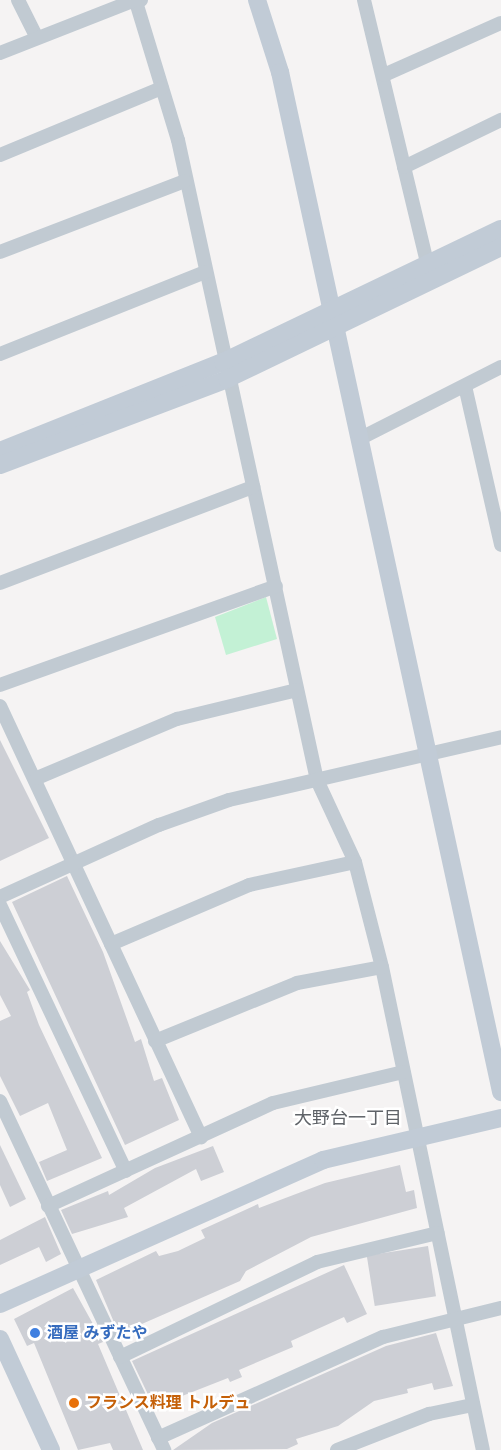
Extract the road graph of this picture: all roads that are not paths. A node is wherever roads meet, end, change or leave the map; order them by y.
1 (18, 0) edge
2 (257, 0) edge
3 (364, 0) edge
4 (137, 1) edge
5 (501, 24) edge
6 (37, 38) junction
7 (0, 53) edge
8 (384, 75) junction
9 (162, 88) junction
10 (501, 120) edge
11 (0, 155) edge
12 (404, 167) junction
13 (185, 181) junction
14 (501, 229) edge
15 (501, 247) edge
16 (0, 252) edge
17 (428, 266) junction
18 (205, 272) junction
19 (332, 322) junction
20 (0, 354) edge
21 (501, 368) edge
22 (225, 370) junction
23 (465, 386) junction
24 (359, 440) junction
25 (0, 451) edge
26 (0, 465) edge
27 (253, 487) junction
28 (501, 544) edge
29 (0, 583) edge
30 (276, 586) junction
31 (0, 685) edge
32 (297, 690) junction
33 (0, 706) edge
34 (501, 737) edge
35 (432, 754) junction
36 (37, 778) junction
37 (317, 780) junction
38 (355, 862) junction
39 (73, 864) junction
40 (0, 897) edge
41 (0, 905) edge
42 (111, 944) junction
43 (382, 967) junction
44 (155, 1041) junction
45 (403, 1072) junction
46 (501, 1092) edge
47 (0, 1101) edge
48 (501, 1118) edge
49 (201, 1138) junction
50 (416, 1139) junction
51 (126, 1171) junction
52 (48, 1206) junction
53 (438, 1233) junction
54 (76, 1270) junction
55 (0, 1304) edge
56 (501, 1308) edge
57 (456, 1318) junction
58 (0, 1339) edge
59 (120, 1357) junction
60 (6, 1371) edge
61 (473, 1405) junction
62 (161, 1444) edge
63 (51, 1450) edge
64 (337, 1450) edge
65 (483, 1450) edge

1 - 6 street
2 - 19 street
3 - 8 street
4 - 6 street
4 - 9 street
5 - 8 street
6 - 7 street
8 - 12 street
9 - 11 street
9 - 13 street
10 - 12 street
12 - 17 street
13 - 16 street
13 - 18 street
14 - 17 street
15 - 19 street
17 - 19 street
18 - 20 street
18 - 22 street
19 - 22 street
19 - 24 street
21 - 23 street
22 - 25 street
22 - 26 street
22 - 27 street
23 - 24 street
23 - 28 street
24 - 35 street
27 - 29 street
27 - 30 street
30 - 31 street
30 - 32 street
32 - 36 street
32 - 37 street
33 - 36 street
34 - 35 street
35 - 37 street
35 - 46 street
36 - 39 street
37 - 38 street
37 - 39 street
38 - 42 street
38 - 43 street
39 - 40 street
39 - 42 street
41 - 51 street
42 - 44 street
43 - 44 street
43 - 45 street
44 - 49 street
45 - 49 street
45 - 50 street
47 - 52 street
48 - 50 street
49 - 51 street
50 - 53 street
50 - 54 street
51 - 52 street
52 - 54 street
53 - 57 street
53 - 59 street
54 - 55 street
54 - 59 street
56 - 57 street
57 - 61 street
57 - 62 street
58 - 60 street
59 - 62 street
60 - 63 street
61 - 64 street
61 - 65 street

